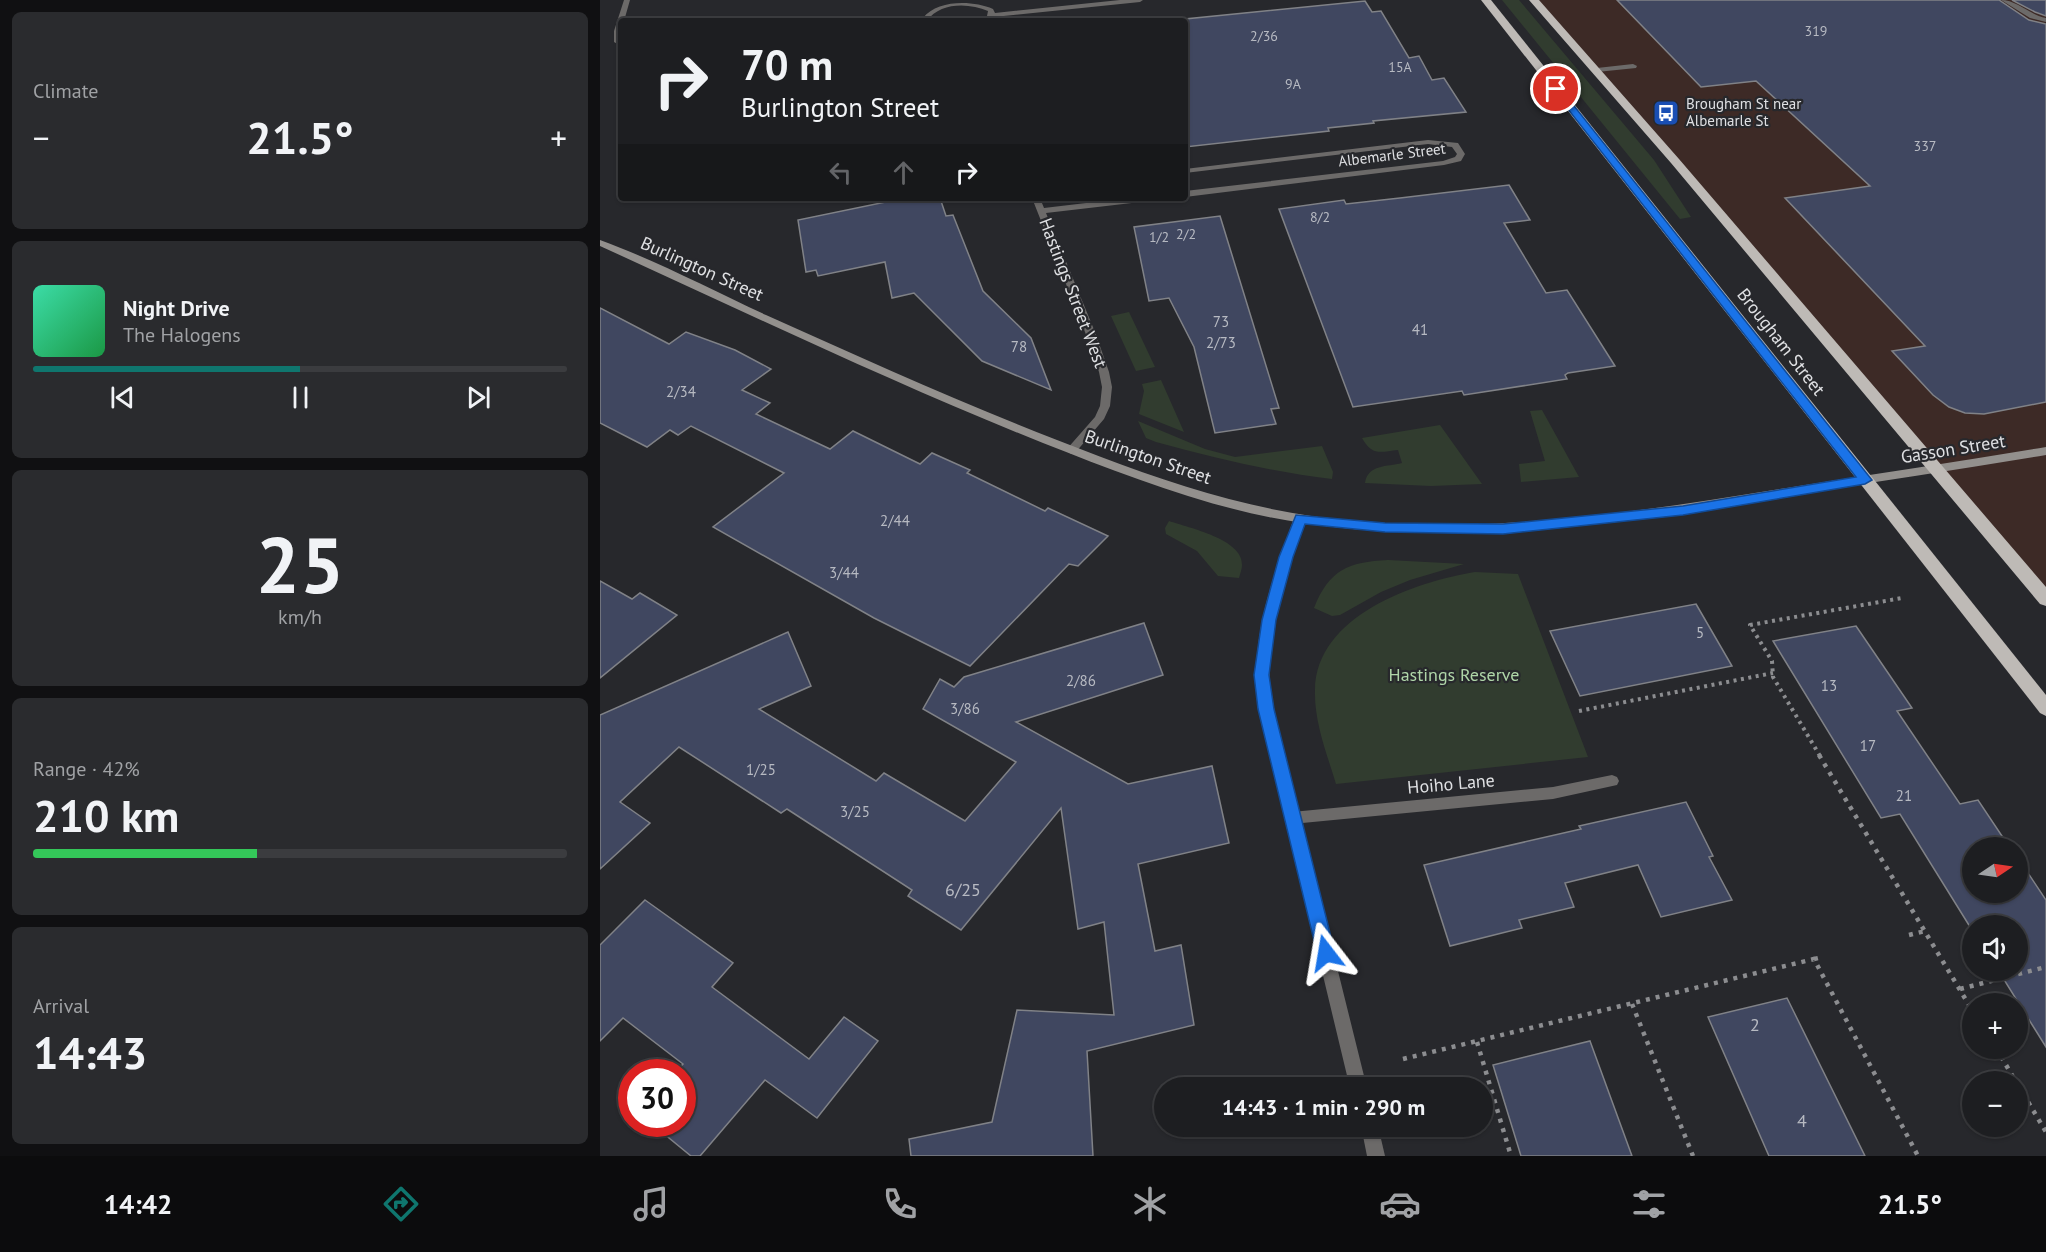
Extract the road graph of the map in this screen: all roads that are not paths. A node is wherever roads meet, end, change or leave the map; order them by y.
1 (627, 0) edge
2 (1140, 0) edge
3 (1486, 0) edge
4 (1534, 0) edge
5 (2004, 0) edge
6 (957, 2) edge
7 (621, 18) edge
8 (926, 18) edge
9 (990, 18) edge
10 (2046, 20) edge
11 (618, 25) edge
12 (618, 42) edge
13 (1632, 66) dead end
14 (1597, 70) junction
15 (1296, 158) junction
16 (1188, 171) edge
17 (1306, 179) junction
18 (1188, 194) edge
19 (1037, 201) edge
20 (1124, 201) edge
21 (1041, 211) junction
22 (600, 243) edge
23 (1071, 450) junction
24 (2046, 451) edge
25 (1935, 469) junction
26 (1865, 480) junction
27 (1300, 519) junction
28 (2046, 599) edge
29 (2046, 708) edge
30 (1612, 781) dead end
31 (1292, 819) junction
32 (1356, 1077) edge
33 (1372, 1137) edge
34 (1376, 1156) edge

1 - 7 street
2 - 9 street
3 - 26 highway, Brougham Street
4 - 14 highway, Brougham Street
5 - 10 street
6 - 8 street
6 - 9 street
11 - 12 street
13 - 14 street
14 - 25 highway, Brougham Street
15 - 16 street, Albemarle Street
15 - 17 street
15 - 17 street, Albemarle Street
17 - 18 street, Albemarle Street
19 - 21 street, Hastings Street West
20 - 21 street
21 - 23 street, Hastings Street West
22 - 23 main road, Burlington Street
23 - 27 main road, Burlington Street
24 - 25 main road, Gasson Street
25 - 26 main road, Gasson Street
25 - 28 highway, Brougham Street
26 - 27 main road, Burlington Street
26 - 29 highway, Brougham Street
27 - 31 street
30 - 31 street, Hoiho Lane
31 - 32 street
33 - 34 street

